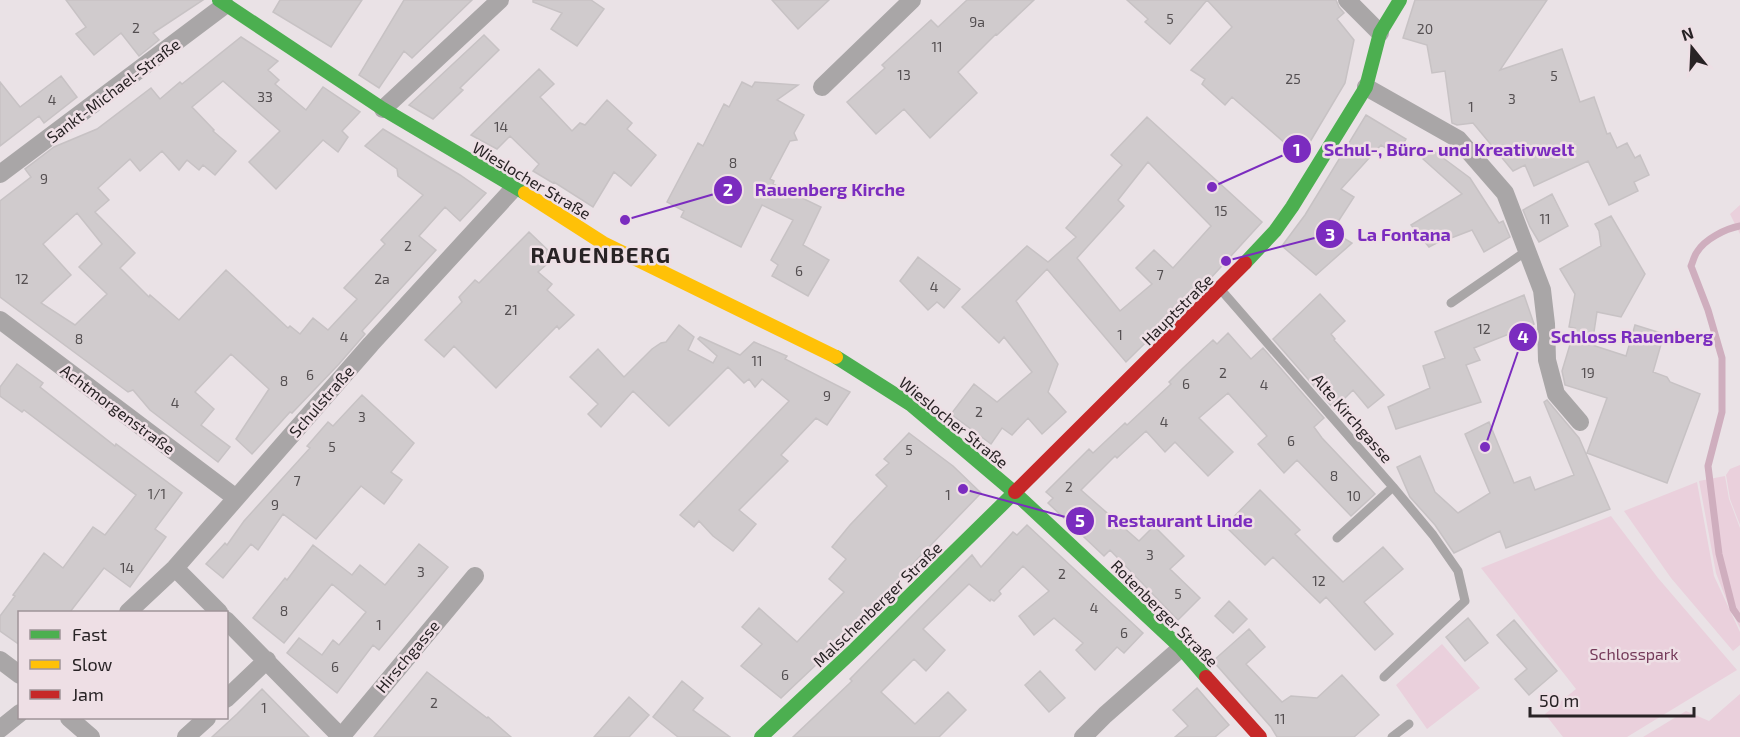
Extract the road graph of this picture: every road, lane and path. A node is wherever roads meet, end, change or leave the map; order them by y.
1 (500, 0) edge
2 (912, 0) edge
3 (1347, 0) edge
4 (1400, 0) edge
5 (222, 2) edge
6 (1380, 33) junction
7 (822, 87) dead end
8 (1366, 87) junction
9 (382, 109) junction
10 (0, 174) edge
11 (514, 188) junction
12 (1528, 250) junction
13 (1220, 290) junction
14 (1451, 303) dead end
15 (0, 320) edge
16 (1580, 422) dead end
17 (1394, 487) junction
18 (1015, 493) junction
19 (236, 498) junction
20 (1337, 538) dead end
21 (175, 568) junction
22 (475, 576) dead end
23 (129, 611) edge
24 (218, 611) edge
25 (228, 622) edge
26 (1181, 648) junction
27 (0, 660) edge
28 (267, 660) junction
29 (18, 674) edge
30 (1384, 677) dead end
31 (228, 697) edge
32 (18, 715) edge
33 (71, 719) edge
34 (205, 719) edge
35 (1409, 724) dead end
36 (0, 729) edge
37 (91, 737) edge
38 (186, 737) edge
39 (341, 737) edge
40 (761, 737) edge
41 (1083, 737) edge
42 (1260, 737) edge
43 (1392, 737) edge

1 - 9 street
2 - 7 street
3 - 6 street
4 - 6 street, Hauptstraße
5 - 9 street, Wieslocher Straße
5 - 10 street, Sankt-Michael-Straße
6 - 8 street, Hauptstraße
8 - 12 street
8 - 13 street, Hauptstraße
9 - 11 street, Wieslocher Straße
11 - 18 street, Wieslocher Straße
11 - 19 street, Schulstraße
12 - 14 lane
12 - 16 street
13 - 17 lane, Alte Kirchgasse
13 - 18 street, Hauptstraße
15 - 19 street, Achtmorgenstraße
17 - 20 lane
17 - 30 lane, Alte Kirchgasse
18 - 26 street, Rotenberger Straße
18 - 40 street, Malschenberger Straße
19 - 21 street, Schulstraße
21 - 23 street, Schulstraße
21 - 24 street
22 - 39 street, Hirschgasse
25 - 28 street
26 - 41 street
26 - 42 street, Rotenberger Straße
27 - 29 street
28 - 31 street
28 - 39 street
32 - 36 street
33 - 37 street
34 - 38 street
35 - 43 lane

